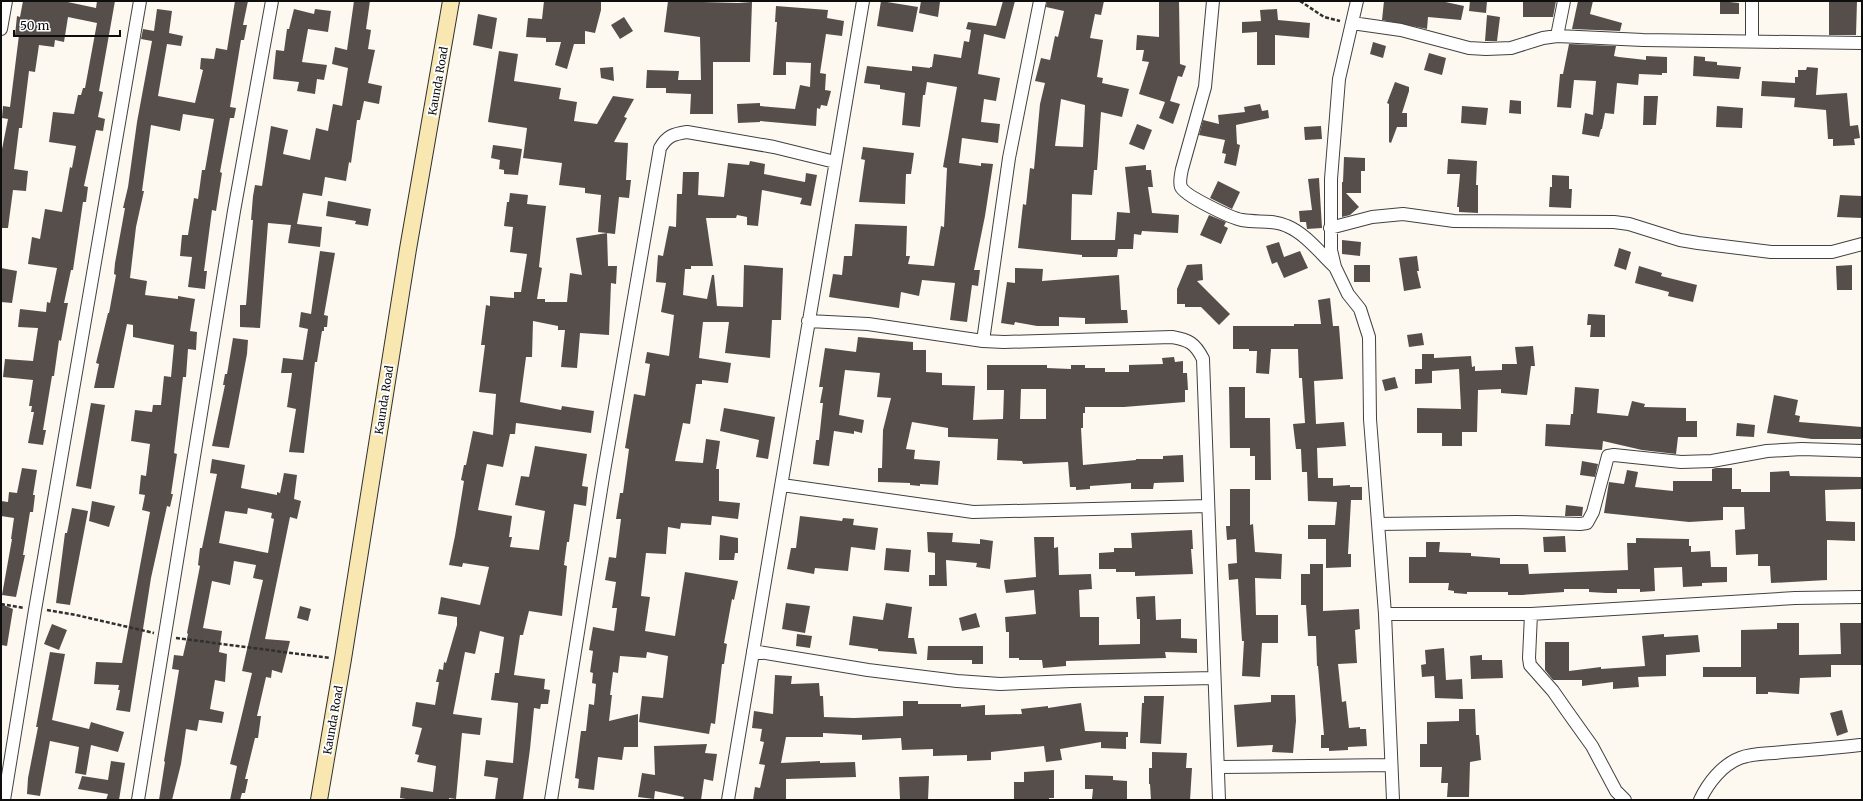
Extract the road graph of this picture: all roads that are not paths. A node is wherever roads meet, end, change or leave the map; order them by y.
1 (6, 1) edge
2 (140, 1) edge
3 (272, 1) edge
4 (451, 1) edge
5 (863, 1) edge
6 (1040, 1) edge
7 (1213, 1) edge
8 (1357, 1) edge
9 (1564, 1) edge
10 (1752, 1) edge
11 (1352, 23) junction
12 (1, 29) edge
13 (1557, 36) junction
14 (1752, 42) junction
15 (1862, 43) edge
16 (835, 162) junction
17 (1330, 228) junction
18 (1862, 244) edge
19 (1335, 267) junction
20 (808, 321) junction
21 (982, 341) junction
22 (1862, 450) edge
23 (782, 485) junction
24 (1208, 506) junction
25 (1378, 524) junction
26 (1862, 597) edge
27 (1385, 614) junction
28 (1531, 614) junction
29 (753, 651) junction
30 (1214, 678) junction
31 (1860, 745) dead end
32 (1391, 765) junction
33 (1219, 767) junction
34 (4, 800) edge
35 (138, 800) edge
36 (319, 800) edge
37 (551, 800) edge
38 (728, 800) edge
39 (1219, 800) edge
40 (1393, 800) edge
41 (1625, 800) edge
42 (1700, 800) edge

1 - 12 street
2 - 34 street
3 - 35 street
4 - 36 street, Kaunda Road
5 - 16 street
6 - 21 street
7 - 19 street
8 - 11 street
9 - 13 street
10 - 14 street
11 - 13 street
11 - 17 street
13 - 14 street
14 - 15 street
16 - 20 street
16 - 37 street
17 - 18 street
17 - 19 street
19 - 25 street
20 - 21 street
20 - 23 street
21 - 24 street
22 - 25 street
23 - 24 street
23 - 29 street
24 - 30 street
25 - 27 street
26 - 28 street
27 - 28 street
27 - 32 street
28 - 41 street
29 - 30 street
29 - 38 street
30 - 33 street
31 - 42 street
32 - 33 street
32 - 40 street
33 - 39 street

